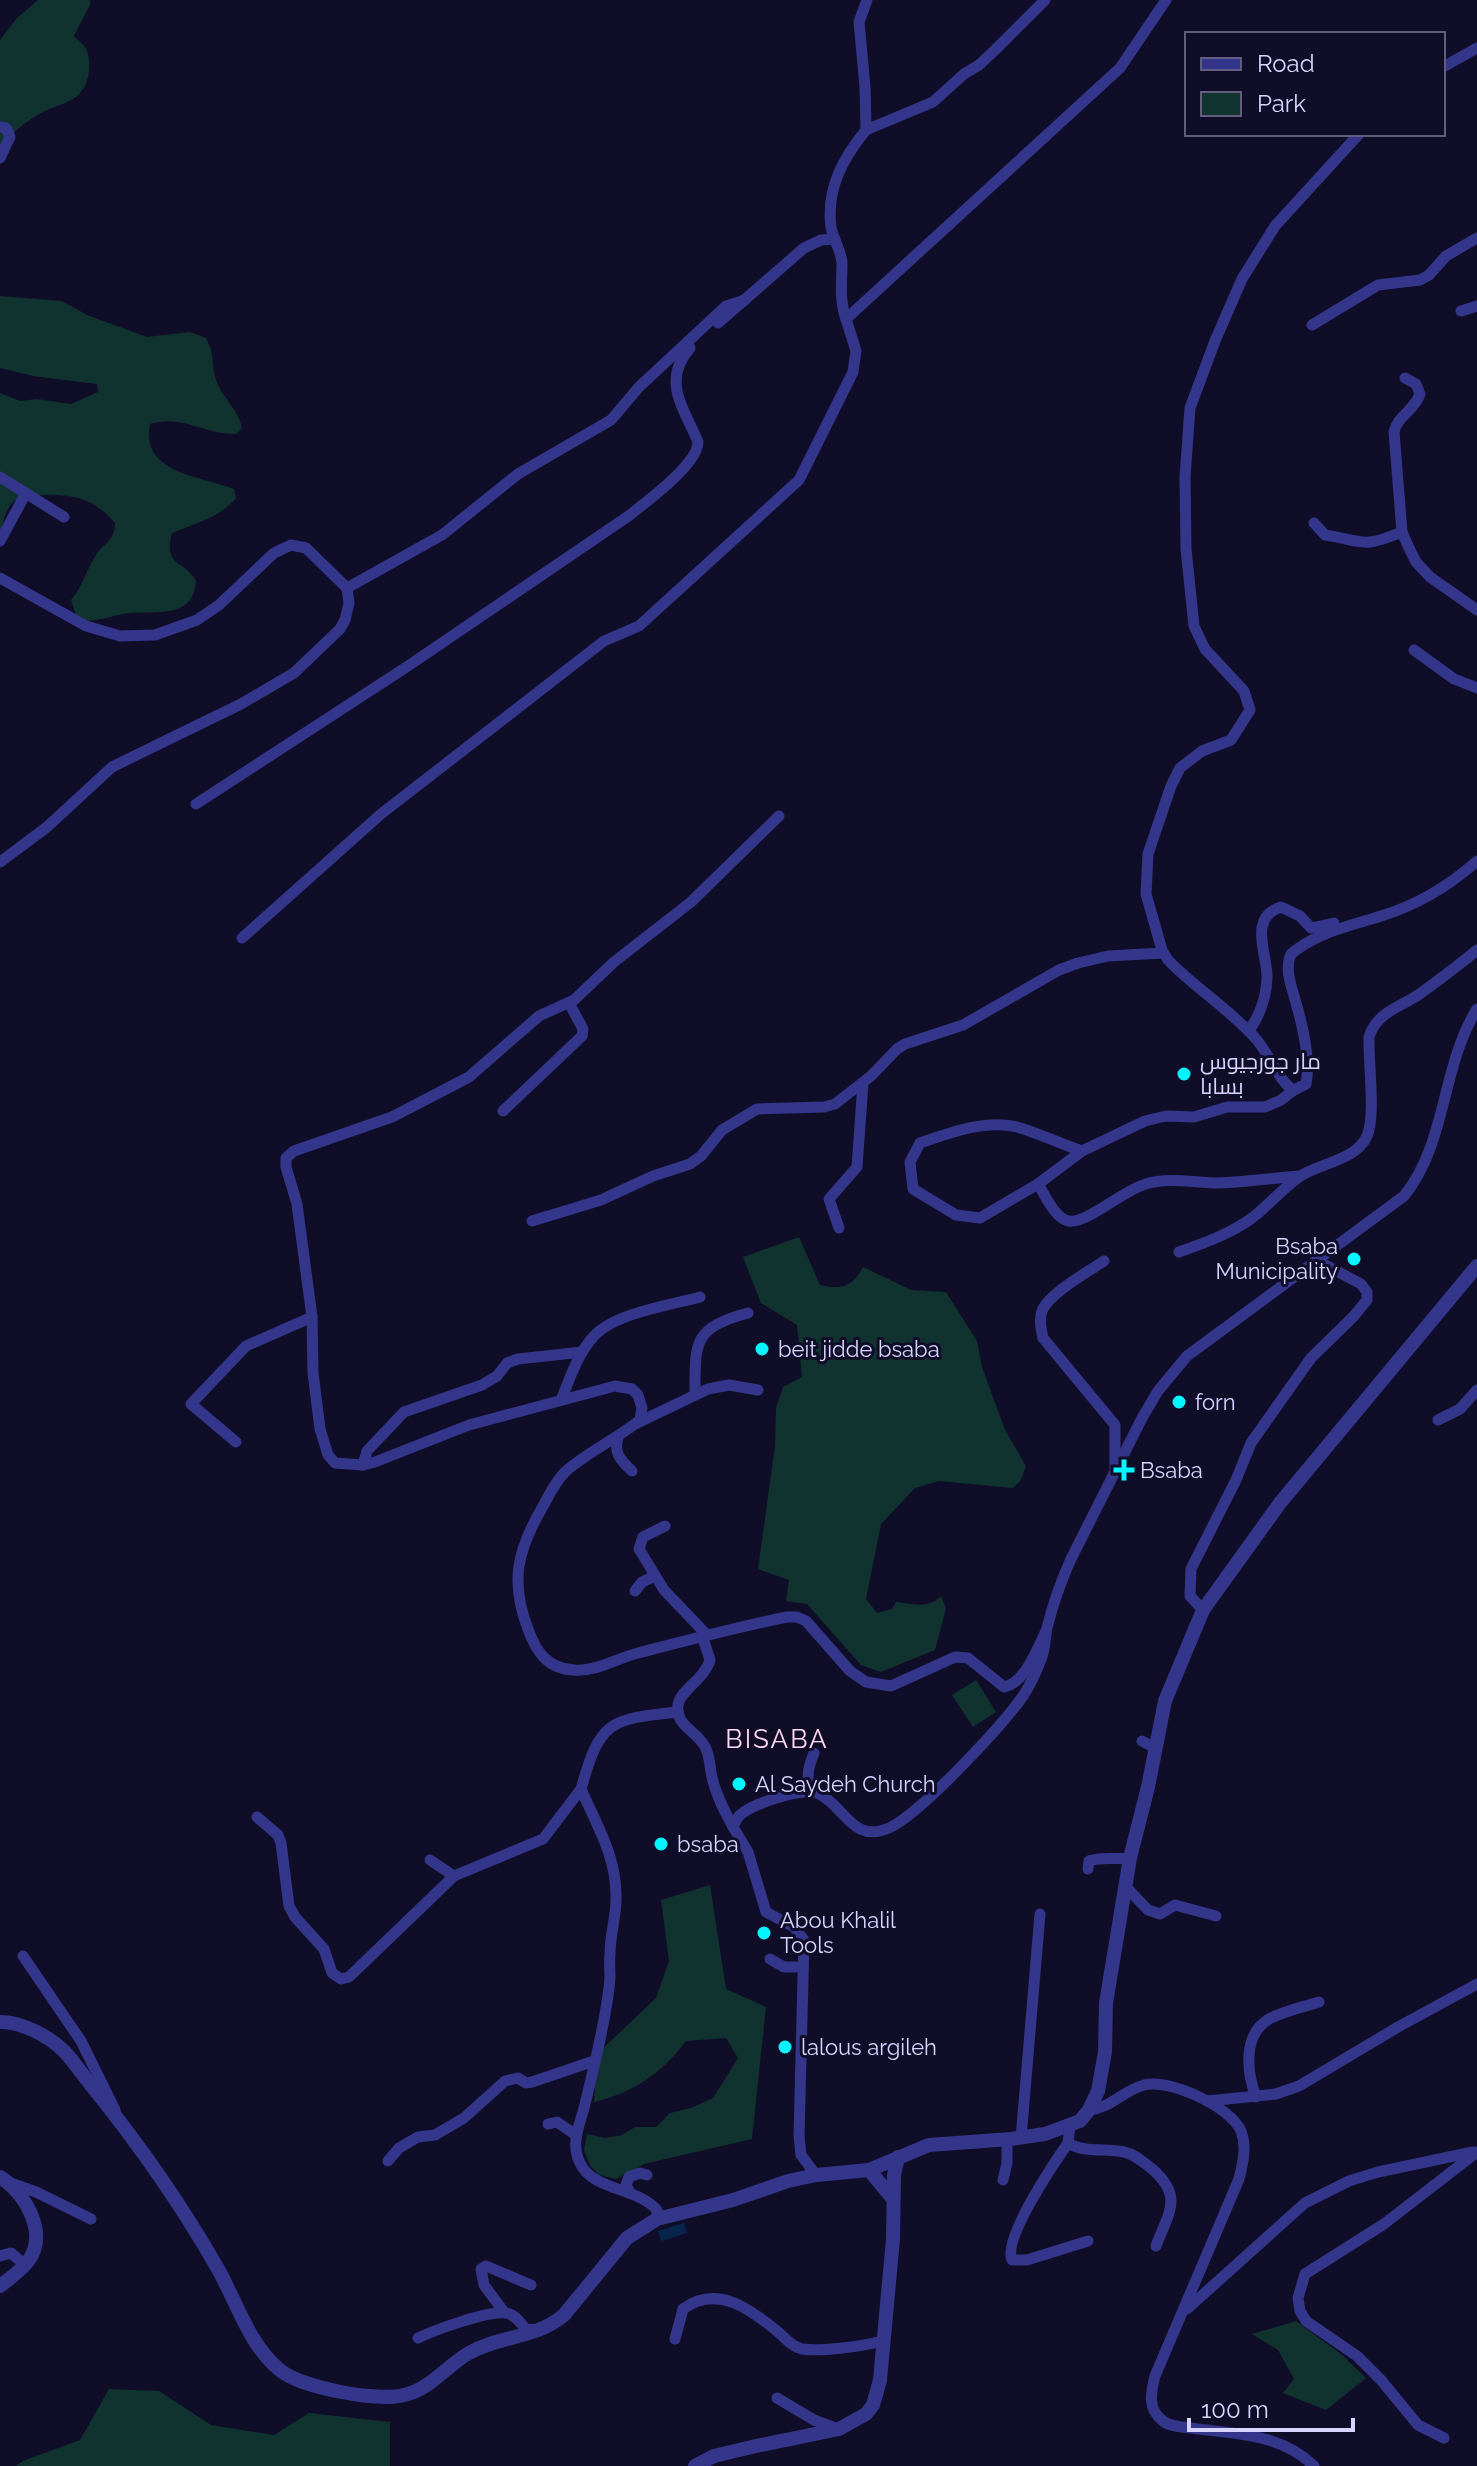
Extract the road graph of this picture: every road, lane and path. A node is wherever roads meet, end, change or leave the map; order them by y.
1 (867, 0) edge
2 (1045, 0) edge
3 (1166, 0) edge
4 (1477, 48) edge
5 (1445, 66) edge
6 (0, 127) edge
7 (866, 130) junction
8 (1357, 136) edge
9 (0, 158) edge
10 (1477, 238) edge
11 (835, 239) junction
12 (745, 300) junction
13 (1477, 306) edge
14 (1461, 311) dead end
15 (846, 319) junction
16 (1312, 325) dead end
17 (1405, 378) dead end
18 (0, 477) edge
19 (26, 493) junction
20 (64, 517) dead end
21 (1314, 523) dead end
22 (1402, 532) junction
23 (0, 541) edge
24 (0, 578) edge
25 (15, 588) junction
26 (347, 588) junction
27 (0, 591) edge
28 (1477, 610) edge
29 (1414, 650) dead end
30 (1477, 688) edge
31 (196, 804) dead end
32 (779, 816) dead end
33 (1477, 861) edge
34 (0, 862) edge
35 (1351, 924) junction
36 (242, 938) dead end
37 (1477, 950) edge
38 (1163, 953) junction
39 (569, 1003) junction
40 (1477, 1009) edge
41 (1477, 1021) edge
42 (1467, 1030) junction
43 (1249, 1031) junction
44 (863, 1083) junction
45 (1294, 1090) junction
46 (503, 1111) dead end
47 (1082, 1151) junction
48 (1300, 1176) junction
49 (1038, 1184) junction
50 (532, 1221) dead end
51 (839, 1228) dead end
52 (1179, 1252) dead end
53 (1104, 1261) dead end
54 (1318, 1261) junction
55 (1477, 1266) edge
56 (700, 1297) dead end
57 (748, 1313) dead end
58 (312, 1317) junction
59 (582, 1352) junction
60 (758, 1390) dead end
61 (1477, 1390) edge
62 (695, 1394) junction
63 (562, 1398) junction
64 (1438, 1420) dead end
65 (635, 1424) junction
66 (619, 1434) junction
67 (236, 1442) dead end
68 (363, 1465) junction
69 (632, 1471) dead end
70 (1114, 1474) junction
71 (665, 1526) dead end
72 (655, 1576) junction
73 (635, 1591) dead end
74 (1203, 1610) junction
75 (1046, 1631) junction
76 (704, 1635) junction
77 (678, 1712) junction
78 (814, 1753) dead end
79 (581, 1789) junction
80 (811, 1791) junction
81 (257, 1817) dead end
82 (733, 1827) junction
83 (1130, 1858) junction
84 (430, 1860) dead end
85 (1088, 1869) dead end
86 (454, 1876) junction
87 (1126, 1887) junction
88 (1040, 1914) dead end
89 (1216, 1916) dead end
90 (23, 1956) dead end
91 (770, 1959) dead end
92 (803, 1967) junction
93 (1477, 1984) edge
94 (1319, 2002) dead end
95 (0, 2022) edge
96 (594, 2061) junction
97 (1256, 2097) junction
98 (1207, 2101) junction
99 (1089, 2110) junction
100 (118, 2118) junction
101 (548, 2124) dead end
102 (1070, 2126) junction
103 (576, 2135) junction
104 (1014, 2139) junction
105 (1068, 2143) junction
106 (1477, 2152) edge
107 (898, 2157) junction
108 (388, 2161) dead end
109 (869, 2170) junction
110 (647, 2175) dead end
111 (816, 2175) junction
112 (4, 2179) edge
113 (1003, 2180) dead end
114 (630, 2193) junction
115 (893, 2199) junction
116 (91, 2219) dead end
117 (657, 2219) junction
118 (1088, 2241) dead end
119 (1156, 2246) dead end
120 (0, 2256) edge
121 (25, 2265) junction
122 (531, 2285) dead end
123 (0, 2286) edge
124 (1185, 2311) junction
125 (504, 2312) junction
126 (543, 2330) junction
127 (418, 2338) dead end
128 (675, 2339) dead end
129 (883, 2341) junction
130 (777, 2398) dead end
131 (839, 2429) junction
132 (1444, 2438) dead end
133 (695, 2466) edge
134 (1314, 2466) edge

1 - 7 street
2 - 7 street
3 - 15 street
4 - 5 street
6 - 9 street
7 - 11 street
8 - 38 street
10 - 16 street
11 - 12 street
11 - 15 street
12 - 26 street
12 - 31 street
13 - 14 street
15 - 36 street
17 - 22 street
18 - 19 street
19 - 20 street
19 - 23 street
21 - 22 street
22 - 28 street
24 - 25 street
25 - 26 street
25 - 27 street
26 - 34 street
29 - 30 street
32 - 39 street
33 - 35 street
35 - 43 street
35 - 45 street
37 - 48 street
38 - 43 street
38 - 44 street
39 - 46 street
39 - 58 street
40 - 42 street
41 - 42 street
42 - 54 street
43 - 45 street
44 - 50 street
44 - 51 street
45 - 47 street
47 - 49 street
47 - 49 street
48 - 49 street
48 - 52 street
53 - 70 street
54 - 70 street
54 - 74 street
55 - 74 street
56 - 59 street
57 - 62 street
58 - 67 street
58 - 68 street
59 - 63 street
59 - 68 street
60 - 62 street
61 - 64 street
62 - 65 street
63 - 65 street
63 - 68 street
65 - 66 street
66 - 69 street
66 - 76 street
70 - 75 street
71 - 72 street
72 - 73 street
72 - 76 street
74 - 83 street
75 - 76 street
75 - 80 street
76 - 77 street
77 - 79 street
77 - 82 street
78 - 80 street
79 - 86 street
79 - 96 street
80 - 82 street
81 - 86 street
82 - 92 street
83 - 85 street
83 - 87 street
84 - 86 street
87 - 89 street
87 - 99 street
88 - 104 street
90 - 100 street
91 - 92 street
92 - 111 street
93 - 97 street
94 - 97 street
95 - 100 street
96 - 103 street
96 - 108 street
97 - 98 street
98 - 99 street
98 - 124 street
99 - 102 street
100 - 126 street
101 - 103 street
102 - 104 street
102 - 105 street
103 - 114 street
104 - 107 street
104 - 113 street
105 - 118 street
105 - 119 street
106 - 124 street
106 - 132 street
107 - 109 street
107 - 115 street
109 - 111 street
109 - 115 street
110 - 114 street
111 - 117 street
112 - 116 street
112 - 121 street
114 - 117 street
115 - 129 street
117 - 126 street
120 - 121 street
121 - 123 street
122 - 125 street
124 - 134 street
125 - 126 street
125 - 127 street
128 - 129 street
129 - 131 street
130 - 131 street
131 - 133 street

